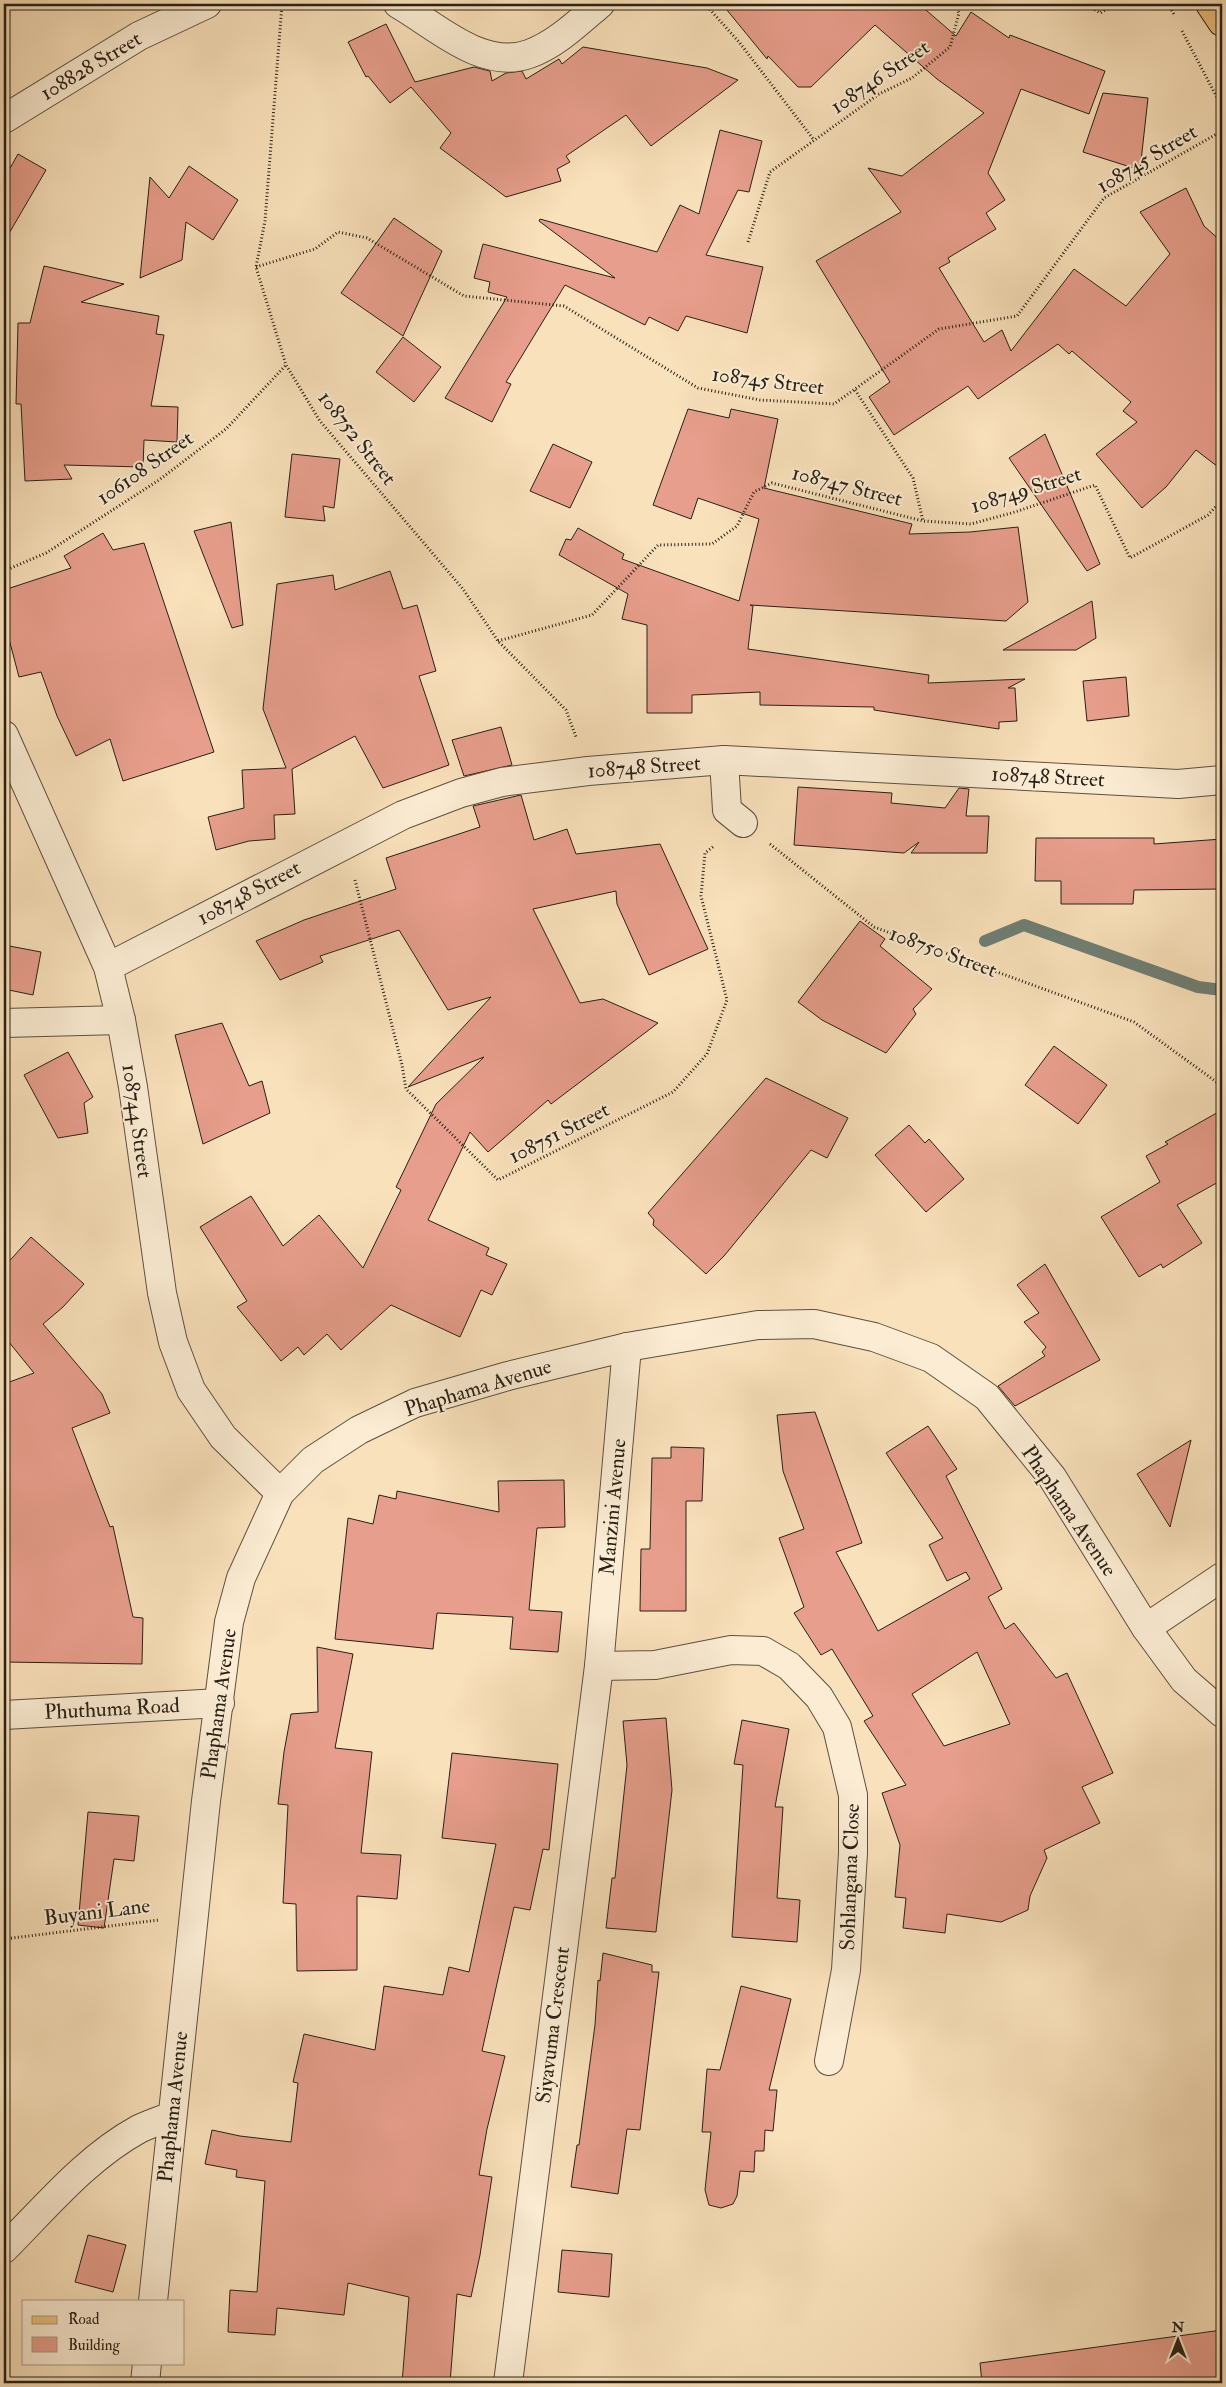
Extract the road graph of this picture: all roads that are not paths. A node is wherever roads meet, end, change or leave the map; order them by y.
1 (207, 4) edge
2 (398, 4) edge
3 (600, 4) edge
4 (1210, 4) edge
5 (1222, 22) edge
6 (4, 118) edge
7 (4, 735) edge
8 (724, 760) junction
9 (1222, 780) edge
10 (743, 823) road end
11 (108, 967) junction
12 (122, 1020) junction
13 (4, 1023) edge
14 (627, 1347) junction
15 (280, 1493) junction
16 (1222, 1577) edge
17 (1146, 1628) junction
18 (598, 1666) junction
19 (220, 1703) junction
20 (1222, 1713) edge
21 (4, 1715) edge
22 (829, 2061) dead end
23 (172, 2116) junction
24 (4, 2249) edge
25 (153, 2300) edge
26 (147, 2364) edge
27 (145, 2383) edge
28 (508, 2383) edge

1 - 6 street, 108828 Street
2 - 3 street
4 - 5 main road
7 - 11 street, 108744 Street
8 - 9 street, 108748 Street
8 - 10 street
8 - 11 street, 108748 Street
11 - 12 street, 108744 Street
12 - 13 street
12 - 15 street, 108744 Street
14 - 15 street, Phaphama Avenue
14 - 17 street, Phaphama Avenue
14 - 18 street, Manzini Avenue
15 - 19 street, Phaphama Avenue
16 - 17 street
17 - 20 street, Phaphama Avenue
18 - 22 street, Sohlangana Close
18 - 28 street, Siyavuma Crescent
19 - 21 street, Phuthuma Road
19 - 23 street, Phaphama Avenue
23 - 24 street
23 - 25 street, Phaphama Avenue
26 - 27 street

